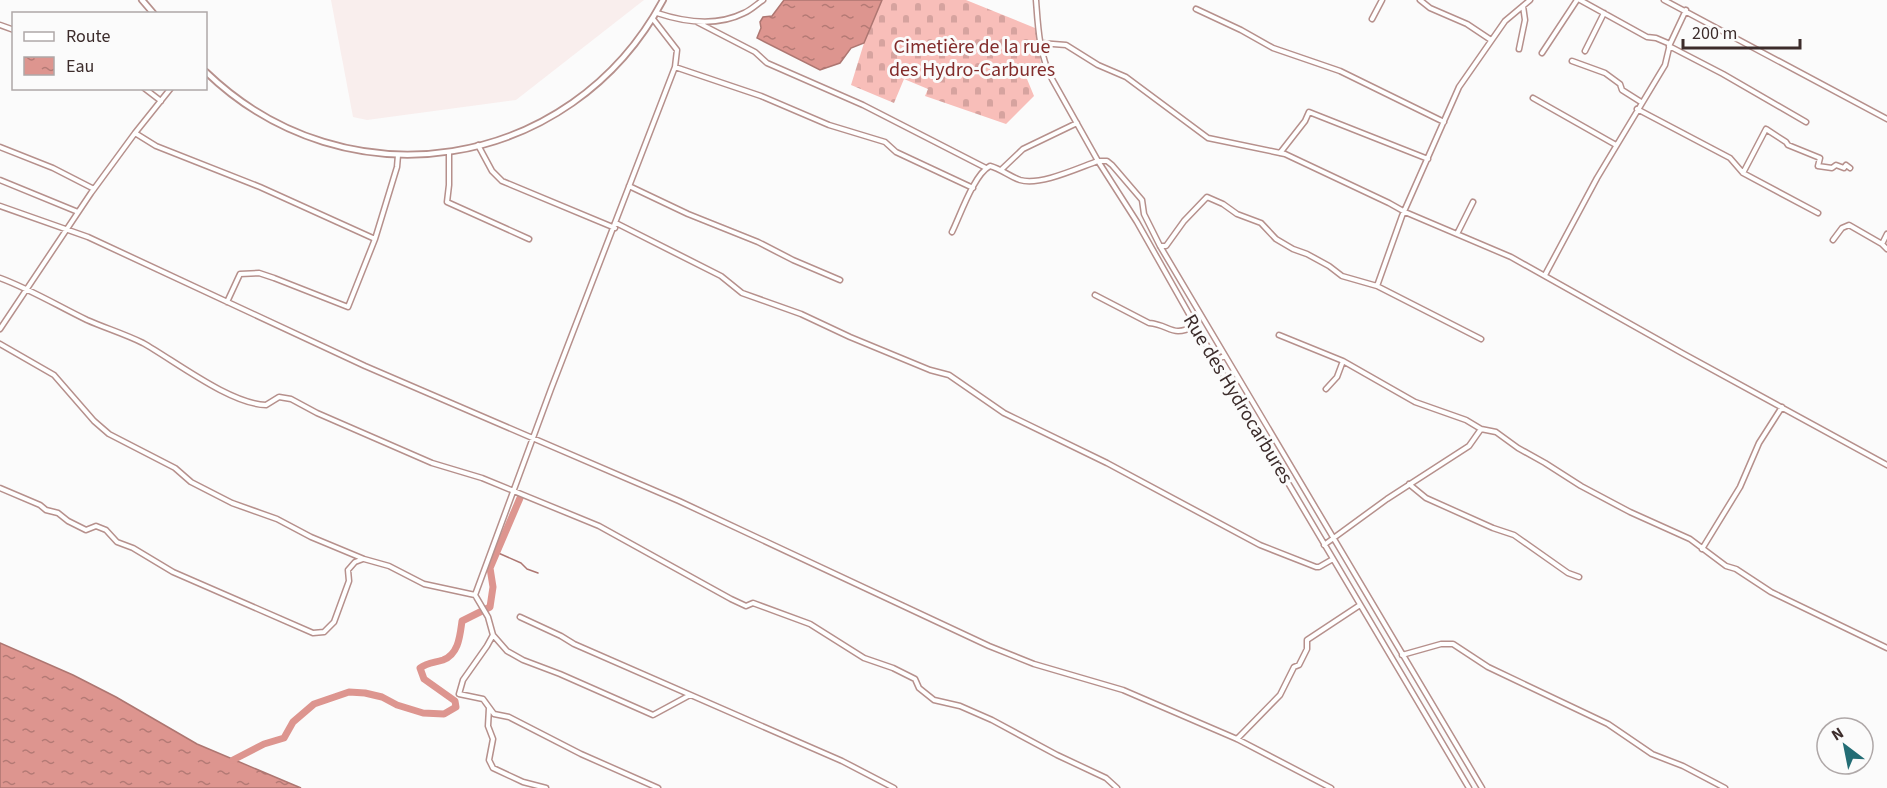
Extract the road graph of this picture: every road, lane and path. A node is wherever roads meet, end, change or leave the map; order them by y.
1 (142, 0) edge
2 (663, 0) edge
3 (763, 0) edge
4 (1036, 0) edge
5 (1382, 0) edge
6 (1420, 0) edge
7 (1530, 0) edge
8 (1579, 0) edge
9 (1664, 0) edge
10 (1676, 0) edge
11 (1523, 6) junction
12 (1675, 6) junction
13 (1196, 9) dead end
14 (1686, 10) junction
15 (152, 12) edge
16 (657, 13) junction
17 (1604, 13) junction
18 (653, 19) junction
19 (1372, 19) dead end
20 (697, 22) junction
21 (1491, 40) junction
22 (1040, 44) junction
23 (1669, 45) junction
24 (1519, 49) dead end
25 (1585, 51) dead end
26 (1542, 53) dead end
27 (1572, 61) dead end
28 (675, 67) junction
29 (207, 73) edge
30 (147, 90) edge
31 (169, 90) edge
32 (1533, 98) dead end
33 (161, 101) junction
34 (1641, 102) junction
35 (1637, 109) junction
36 (1887, 119) edge
37 (1444, 122) junction
38 (1806, 122) dead end
39 (1077, 123) junction
40 (135, 133) junction
41 (478, 145) junction
42 (1616, 145) junction
43 (0, 147) edge
44 (448, 152) junction
45 (1280, 153) junction
46 (398, 155) junction
47 (1428, 159) junction
48 (1098, 161) junction
49 (986, 168) junction
50 (1850, 168) dead end
51 (1002, 169) junction
52 (1743, 173) junction
53 (0, 180) edge
54 (629, 186) junction
55 (973, 188) junction
56 (94, 189) junction
57 (1473, 202) dead end
58 (0, 206) edge
59 (78, 212) junction
60 (1405, 212) junction
61 (1818, 213) dead end
62 (615, 226) junction
63 (66, 230) junction
64 (952, 232) dead end
65 (1457, 234) junction
66 (1887, 234) edge
67 (375, 239) junction
68 (529, 239) dead end
69 (1833, 240) dead end
70 (1882, 244) junction
71 (1160, 246) junction
72 (1887, 249) edge
73 (1545, 275) junction
74 (0, 278) edge
75 (840, 280) dead end
76 (1377, 286) junction
77 (27, 288) junction
78 (1095, 295) dead end
79 (227, 302) junction
80 (1195, 326) junction
81 (0, 329) edge
82 (1279, 335) dead end
83 (1481, 339) dead end
84 (0, 344) edge
85 (1224, 356) junction
86 (1214, 361) junction
87 (1343, 361) junction
88 (1326, 388) dead end
89 (1782, 407) junction
90 (1481, 429) junction
91 (534, 438) junction
92 (1887, 465) edge
93 (1409, 484) junction
94 (0, 488) edge
95 (514, 491) junction
96 (1333, 539) junction
97 (1324, 545) junction
98 (1702, 549) junction
99 (364, 559) junction
100 (1333, 559) junction
101 (1579, 577) dead end
102 (475, 595) junction
103 (1360, 606) junction
104 (520, 617) dead end
105 (493, 634) junction
106 (1887, 648) edge
107 (1402, 655) junction
108 (690, 695) junction
109 (489, 707) junction
110 (1237, 739) junction
111 (546, 788) edge
112 (658, 788) edge
113 (894, 788) edge
114 (1117, 788) edge
115 (1331, 788) edge
116 (1469, 788) edge
117 (1482, 788) edge
118 (1725, 788) edge

1 - 15 street
2 - 16 street
3 - 20 street
4 - 22 street, Rue des Hydrocarbures
5 - 19 street
6 - 21 street
7 - 11 street
8 - 17 street
8 - 26 street
9 - 12 street
10 - 12 street
11 - 21 street
11 - 24 street
12 - 14 street
13 - 37 street
14 - 23 street
14 - 36 street
16 - 18 street
16 - 20 street
17 - 23 street
17 - 25 street
18 - 28 street
18 - 41 street
20 - 49 street
21 - 37 street
22 - 39 street, Rue des Hydrocarbures
22 - 45 street
23 - 34 street
23 - 38 street
27 - 34 street
28 - 54 street
28 - 55 street
29 - 46 street
30 - 33 street
31 - 33 street
32 - 42 street
33 - 40 street
34 - 35 street
35 - 42 street
35 - 52 street
37 - 47 street
39 - 48 street, Rue des Hydrocarbures
39 - 51 street
40 - 56 street
40 - 67 street
41 - 44 street
41 - 62 street
42 - 73 street
43 - 56 street
44 - 46 street
44 - 68 street
45 - 47 street
45 - 60 street
46 - 67 street
47 - 60 street
48 - 51 street
48 - 71 street
48 - 80 street, Rue des Hydrocarbures
49 - 51 street
49 - 55 street
50 - 52 street
52 - 61 street
53 - 59 street
54 - 62 street
54 - 75 street
55 - 64 street
56 - 59 street
57 - 65 street
58 - 63 street
59 - 63 street
60 - 65 street
60 - 76 street
62 - 91 street
62 - 100 street
63 - 77 street
63 - 79 street
65 - 73 street
66 - 70 street
67 - 79 street
69 - 70 street
70 - 72 street
71 - 76 street
71 - 85 street
73 - 89 street
74 - 77 street
76 - 83 street
77 - 81 street
77 - 95 street
78 - 80 street
79 - 91 street
80 - 86 street, Rue des Hydrocarbures
82 - 87 street
84 - 99 street
85 - 86 street
85 - 96 street
86 - 97 street, Rue des Hydrocarbures
87 - 88 street
87 - 90 street
89 - 92 street
89 - 98 street
90 - 93 street
90 - 98 street
91 - 95 street
91 - 110 street
93 - 96 street
93 - 101 street
94 - 99 street
95 - 102 street
95 - 114 street
96 - 97 street
96 - 107 street
97 - 100 street, Rue des Hydrocarbures
98 - 106 street
99 - 102 street
100 - 103 street, Rue des Hydrocarbures
102 - 105 street
103 - 110 street
103 - 116 street, Rue des Hydrocarbures
104 - 108 street
105 - 108 street
105 - 109 street
107 - 117 street
107 - 118 street
108 - 113 street
109 - 111 street
109 - 112 street
110 - 115 street

